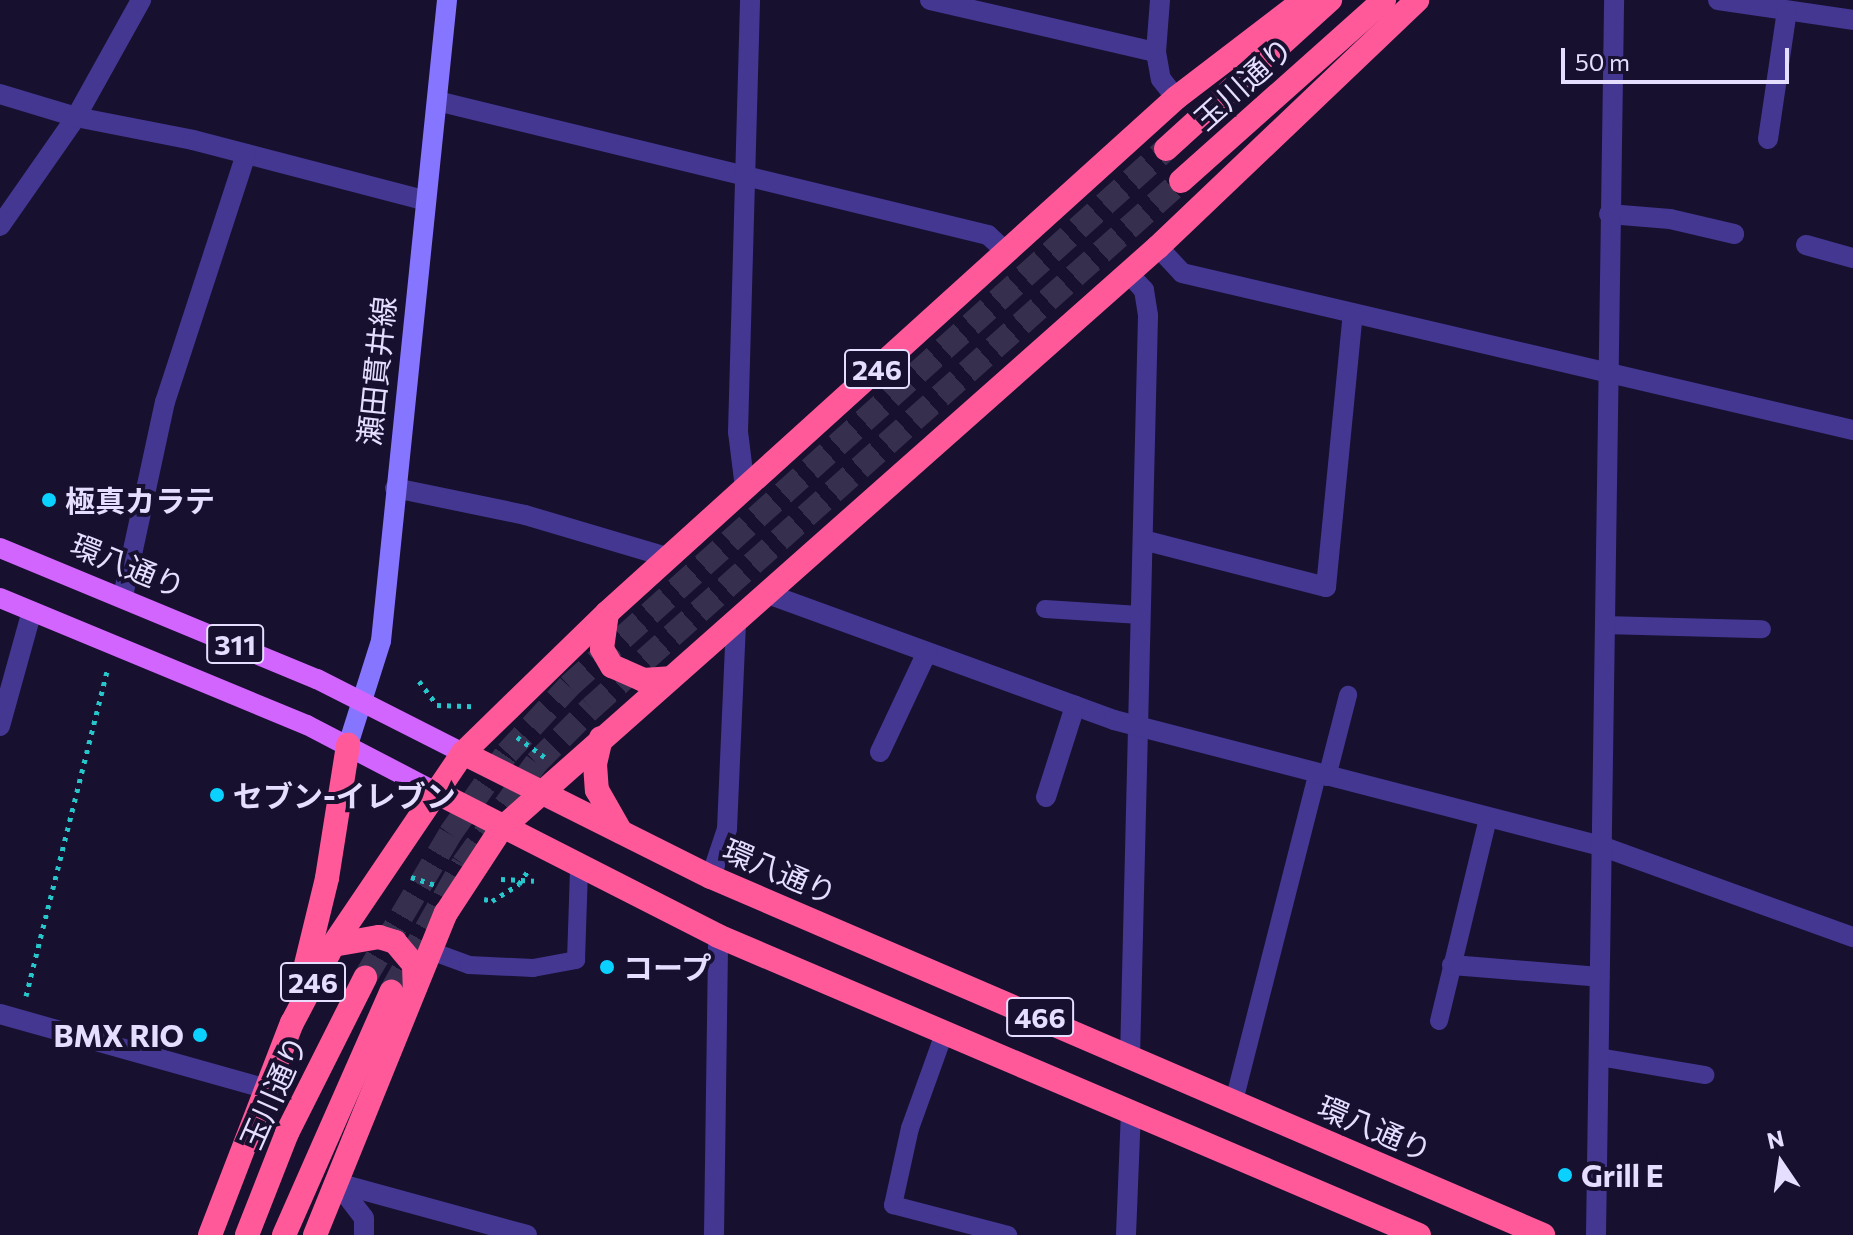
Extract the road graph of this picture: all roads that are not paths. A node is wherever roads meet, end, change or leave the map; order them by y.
1 (141, 0) edge
2 (436, 0) edge
3 (447, 0) edge
4 (750, 0) edge
5 (930, 0) edge
6 (1160, 0) edge
7 (1304, 0) edge
8 (1330, 0) edge
9 (1384, 0) edge
10 (1417, 0) edge
11 (1614, 0) edge
12 (1718, 0) edge
13 (1787, 11) junction
14 (1853, 20) edge
15 (1156, 52) junction
16 (0, 94) edge
17 (1176, 98) junction
18 (437, 101) junction
19 (76, 117) junction
20 (1768, 139) dead end
21 (1166, 149) tunnel mouth
22 (246, 154) junction
23 (743, 178) junction
24 (1181, 181) tunnel mouth
25 (423, 200) junction
26 (1609, 214) junction
27 (0, 226) edge
28 (1734, 234) dead end
29 (1806, 245) dead end
30 (1158, 247) junction
31 (1007, 253) junction
32 (1853, 258) edge
33 (1129, 274) junction
34 (1353, 314) junction
35 (1606, 375) junction
36 (1853, 430) edge
37 (395, 488) junction
38 (745, 488) junction
39 (1143, 540) junction
40 (0, 548) edge
41 (667, 557) junction
42 (768, 594) junction
43 (123, 596) junction
44 (0, 598) edge
45 (1045, 609) dead end
46 (32, 611) junction
47 (607, 613) junction
48 (1140, 615) junction
49 (736, 622) junction
50 (1604, 625) junction
51 (1762, 629) dead end
52 (927, 652) junction
53 (670, 678) junction
54 (1348, 695) dead end
55 (361, 701) junction
56 (1075, 706) junction
57 (0, 726) edge
58 (1139, 727) junction
59 (601, 738) junction
60 (348, 745) junction
61 (880, 752) dead end
62 (463, 753) junction
63 (1322, 776) junction
64 (434, 791) junction
65 (538, 795) junction
66 (1046, 797) dead end
67 (1488, 818) junction
68 (501, 829) junction
69 (625, 836) junction
70 (1601, 846) junction
71 (579, 869) junction
72 (711, 877) junction
73 (718, 936) junction
74 (1853, 937) edge
75 (333, 945) junction
76 (431, 951) junction
77 (1452, 965) junction
78 (1600, 977) junction
79 (365, 978) tunnel mouth
80 (403, 993) junction
81 (10, 1017) edge
82 (1439, 1021) dead end
83 (292, 1023) junction
84 (945, 1031) junction
85 (1130, 1057) junction
86 (1599, 1057) junction
87 (1705, 1075) dead end
88 (266, 1089) junction
89 (1234, 1101) junction
90 (1131, 1111) junction
91 (337, 1183) junction
92 (210, 1235) edge
93 (247, 1235) edge
94 (284, 1235) edge
95 (315, 1235) edge
96 (364, 1235) edge
97 (527, 1235) edge
98 (714, 1235) edge
99 (1008, 1235) edge
100 (1126, 1235) edge
101 (1419, 1235) edge
102 (1543, 1235) edge
103 (1596, 1235) edge

1 - 19 street
2 - 25 main road
3 - 18 main road, 瀬田貫井線
4 - 23 street
5 - 15 street
6 - 15 street
7 - 17 highway, 246
8 - 21 highway, 玉川通り
9 - 24 highway, 玉川通り
10 - 30 highway, 246
11 - 26 street
12 - 13 street
13 - 14 street
13 - 20 street
15 - 17 street
16 - 19 street
17 - 31 highway, 246
18 - 23 street
18 - 25 main road, 瀬田貫井線
19 - 22 street
19 - 27 street
22 - 25 street
22 - 43 street
23 - 31 street
23 - 38 street
25 - 37 main road, 瀬田貫井線
26 - 28 street
26 - 35 street
29 - 32 street
30 - 33 highway, 246
30 - 34 street
31 - 38 highway, 246
33 - 39 street
33 - 42 highway, 246
34 - 35 street
34 - 39 street
35 - 36 street
35 - 50 street
37 - 41 street
37 - 55 main road, 瀬田貫井線
38 - 41 highway, 246
39 - 48 street
40 - 43 main road, 環八通り / 311
41 - 47 highway, 246
42 - 49 highway, 246
42 - 52 street
43 - 55 main road, 環八通り / 311
44 - 46 main road, 311
45 - 48 lane
46 - 57 street
46 - 60 main road, 311
47 - 53 highway
47 - 62 highway, 246
48 - 58 street
49 - 53 highway, 246
49 - 72 street
50 - 51 lane
50 - 70 street
52 - 56 street
52 - 61 street
53 - 59 highway, 246
54 - 63 lane
55 - 60 main road, 瀬田貫井線
55 - 62 main road, 環八通り / 311
56 - 58 street
56 - 66 street
58 - 63 street
58 - 85 street
59 - 65 highway, 246
59 - 69 highway
60 - 64 main road, 311
60 - 83 highway
62 - 64 highway, 246
62 - 65 highway, 環八通り / 466
63 - 67 street
63 - 89 lane
64 - 68 highway, 466
64 - 75 highway, 246
65 - 68 highway, 246
65 - 69 highway, 環八通り / 466
67 - 70 street
67 - 77 lane
68 - 71 highway, 466
68 - 76 highway, 246
69 - 72 highway, 環八通り / 466
70 - 74 street
70 - 78 street
71 - 73 highway, 466
71 - 76 lane
72 - 85 highway, 環八通り / 466
73 - 84 highway, 466
73 - 98 street
75 - 80 highway
75 - 83 highway, 246
76 - 80 highway, 246
77 - 78 street
77 - 82 lane
78 - 86 street
79 - 93 highway, 玉川通り / 246
80 - 91 highway, 246
80 - 94 highway, 246
81 - 88 street
83 - 88 highway, 246
84 - 90 highway, 466
84 - 99 lane
85 - 89 highway, 環八通り / 466
86 - 87 lane
86 - 103 street
88 - 92 highway, 246
89 - 102 highway, 環八通り / 466
90 - 100 street
90 - 101 highway, 466
91 - 95 highway, 246
91 - 96 street
91 - 97 street

